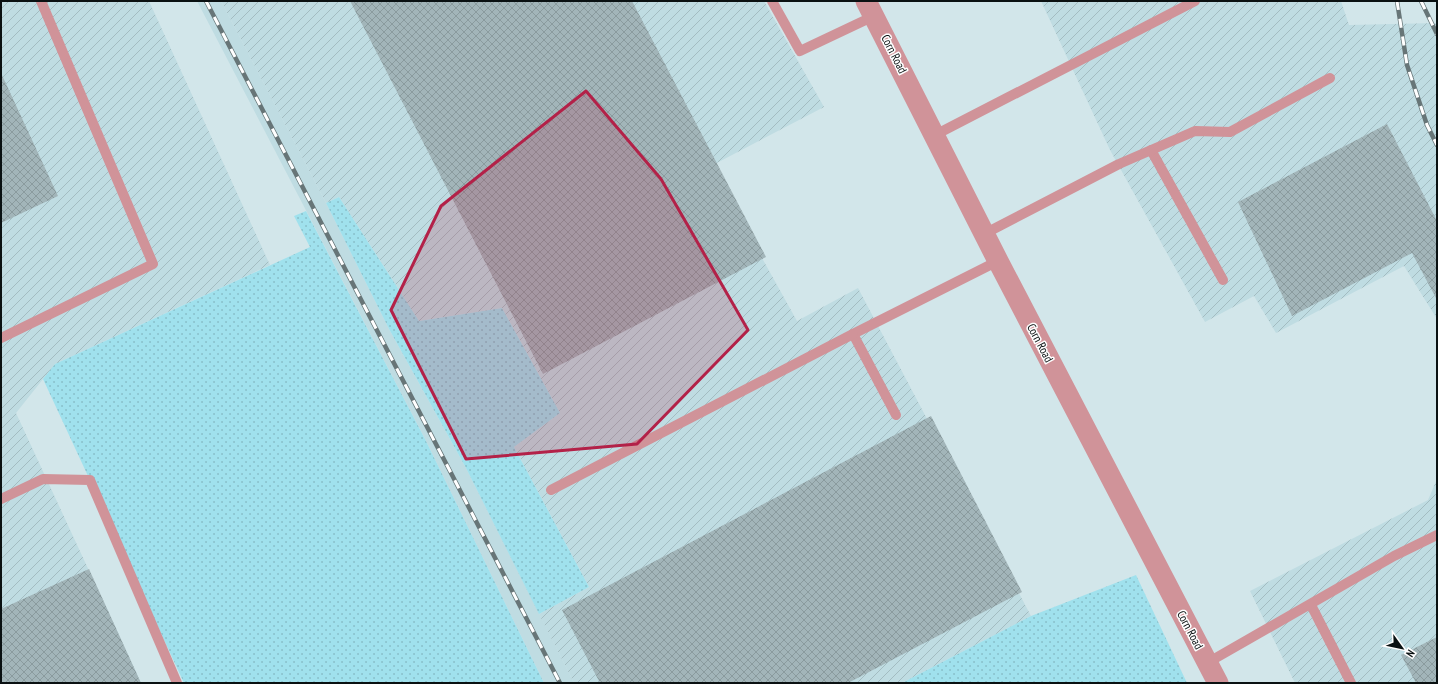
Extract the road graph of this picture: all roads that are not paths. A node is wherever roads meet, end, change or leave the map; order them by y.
1 (41, 1) edge
2 (772, 1) edge
3 (1195, 1) edge
4 (870, 9) edge
5 (1330, 78) dead end
6 (935, 135) junction
7 (1151, 150) junction
8 (984, 234) junction
9 (998, 262) junction
10 (1223, 280) dead end
11 (853, 334) junction
12 (1, 338) edge
13 (896, 415) dead end
14 (551, 490) dead end
15 (1, 499) edge
16 (1437, 535) edge
17 (1311, 606) junction
18 (1207, 663) junction
19 (177, 683) edge
20 (1218, 683) edge
21 (1352, 683) edge

1 - 12 lane
2 - 4 lane
3 - 6 lane
4 - 6 street, Corn Road
5 - 7 lane
6 - 8 street, Corn Road
7 - 8 lane
7 - 10 lane
8 - 9 street, Corn Road
9 - 11 lane
9 - 18 street, Corn Road
11 - 13 lane
11 - 14 lane
15 - 19 lane
16 - 17 lane
17 - 18 lane
17 - 21 lane
18 - 20 street, Corn Road

